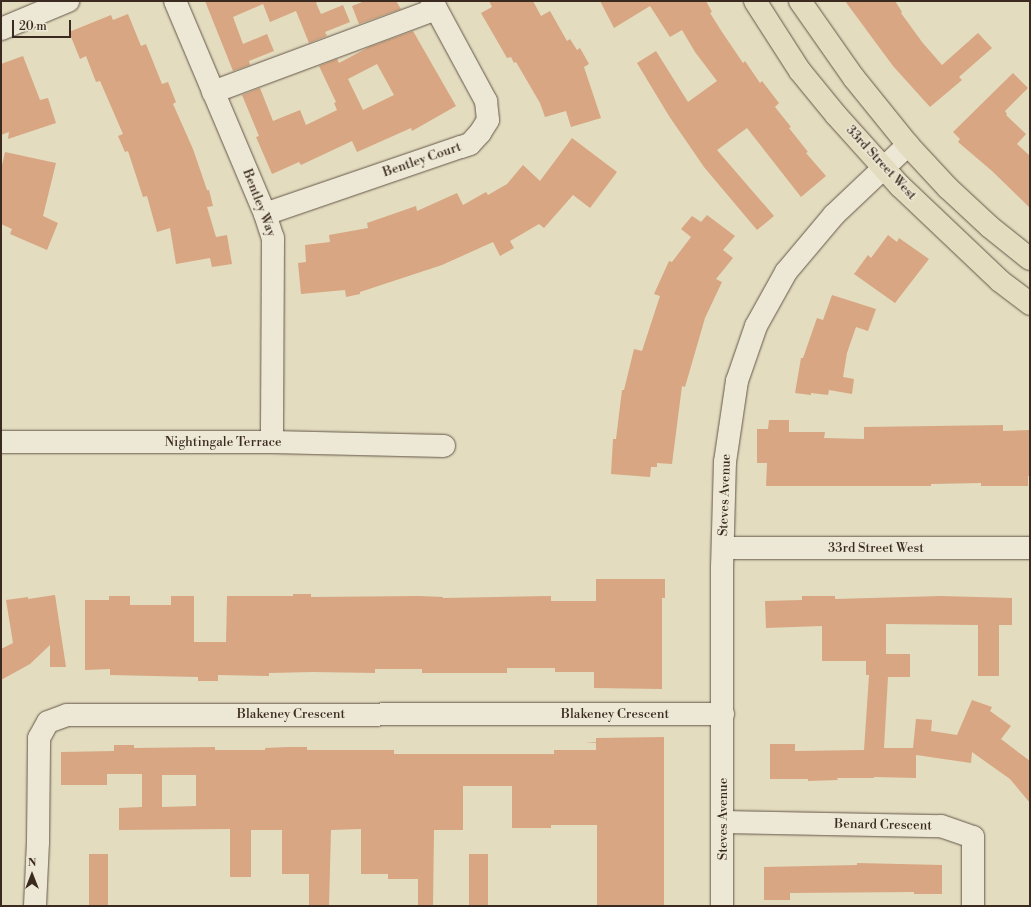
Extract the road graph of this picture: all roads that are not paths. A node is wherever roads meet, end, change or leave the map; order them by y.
1 (68, 1) edge
2 (175, 1) edge
3 (755, 1) edge
4 (800, 1) edge
5 (434, 5) edge
6 (1, 29) edge
7 (212, 92) junction
8 (908, 145) junction
9 (884, 168) junction
10 (265, 214) junction
11 (1030, 259) edge
12 (1030, 304) edge
13 (1, 442) edge
14 (272, 442) junction
15 (444, 446) dead end
16 (722, 548) junction
17 (1030, 548) edge
18 (722, 714) junction
19 (722, 822) junction
20 (35, 906) edge
21 (722, 906) edge
22 (973, 906) edge

1 - 6 street
2 - 7 street, Bentley Way
3 - 9 main road, 33rd Street West
4 - 8 main road
5 - 7 street
5 - 10 street, Bentley Court
7 - 10 street, Bentley Way
8 - 9 street, Steves Avenue
8 - 11 main road
9 - 12 main road, 33rd Street West
9 - 16 street, Steves Avenue
10 - 14 street, Bentley Way
13 - 14 street, Nightingale Terrace
14 - 15 street, Nightingale Terrace
16 - 17 street, 33rd Street West
16 - 18 street, Steves Avenue
18 - 19 street, Steves Avenue
18 - 20 street, Blakeney Crescent
19 - 21 street, Steves Avenue
19 - 22 street, Benard Crescent

